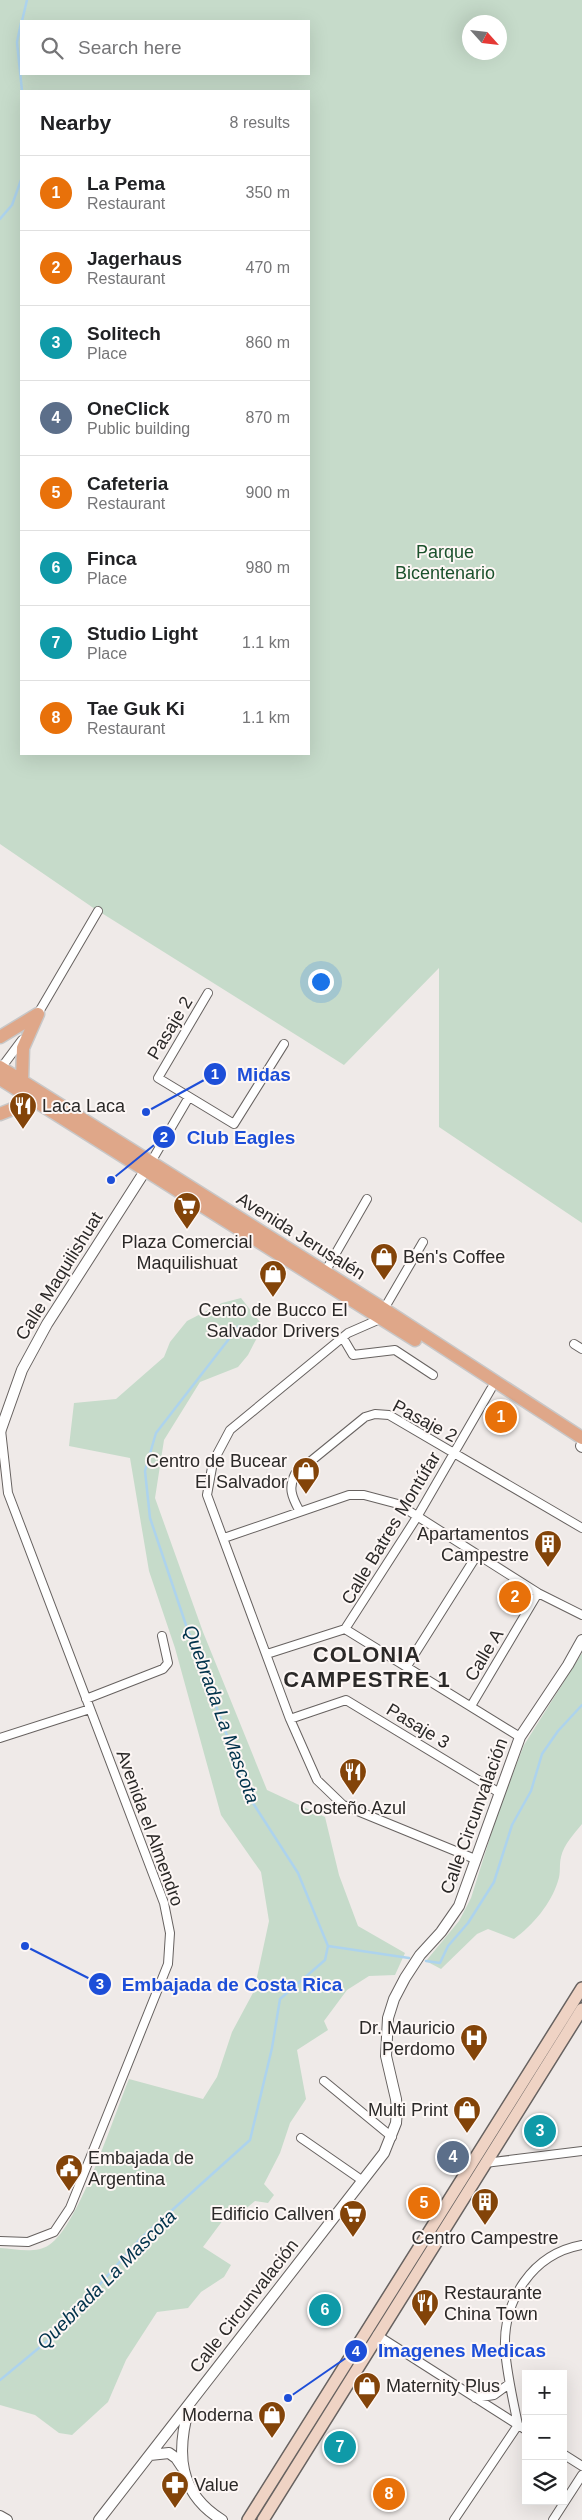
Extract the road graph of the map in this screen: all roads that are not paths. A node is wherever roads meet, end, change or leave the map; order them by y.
1 (98, 911) dead end
2 (208, 994) dead end
3 (38, 1014) junction
4 (0, 1037) edge
5 (284, 1044) dead end
6 (0, 1071) edge
7 (22, 1081) junction
8 (189, 1098) junction
9 (33, 1101) junction
10 (0, 1114) edge
11 (148, 1167) junction
12 (367, 1199) dead end
13 (424, 1242) dead end
14 (325, 1272) junction
15 (382, 1314) junction
16 (343, 1338) junction
17 (574, 1344) dead end
18 (582, 1349) edge
19 (433, 1375) dead end
20 (491, 1390) junction
21 (0, 1431) edge
22 (582, 1442) edge
23 (454, 1453) junction
24 (0, 1486) edge
25 (8, 1493) junction
26 (299, 1510) junction
27 (417, 1517) junction
28 (582, 1528) edge
29 (224, 1538) junction
30 (477, 1554) junction
31 (538, 1593) junction
32 (582, 1615) edge
33 (346, 1629) junction
34 (162, 1636) dead end
35 (582, 1640) edge
36 (266, 1654) junction
37 (407, 1666) junction
38 (86, 1698) junction
39 (471, 1706) junction
40 (90, 1709) junction
41 (290, 1719) junction
42 (520, 1737) junction
43 (0, 1738) edge
44 (498, 1792) junction
45 (475, 1859) junction
46 (582, 1988) edge
47 (582, 2009) edge
48 (324, 2081) dead end
49 (392, 2137) junction
50 (301, 2138) dead end
51 (582, 2151) edge
52 (485, 2163) junction
53 (363, 2181) junction
54 (0, 2241) edge
55 (582, 2245) edge
56 (377, 2335) junction
57 (509, 2384) junction
58 (475, 2398) junction
59 (192, 2399) junction
60 (518, 2425) junction
61 (522, 2428) edge
62 (150, 2455) junction
63 (567, 2457) edge
64 (582, 2466) edge
65 (183, 2468) junction
66 (582, 2475) edge
67 (0, 2516) edge
68 (7, 2520) edge
69 (99, 2520) edge
70 (222, 2520) edge
71 (248, 2520) edge
72 (263, 2520) edge
73 (454, 2520) edge
74 (553, 2520) edge

1 - 3 street
2 - 8 street, Pasaje 2
3 - 4 main road
3 - 6 street
3 - 7 main road
5 - 8 street
6 - 7 main road, Avenida Jerusalén
6 - 9 main road, Avenida Jerusalén
7 - 11 main road, Avenida Jerusalén
8 - 11 street, Calle Maquilishuat
9 - 10 main road
9 - 11 main road, Avenida Jerusalén
11 - 14 main road, Avenida Jerusalén
11 - 15 main road, Avenida Jerusalén
11 - 21 street, Calle Maquilishuat
12 - 14 street
13 - 15 street
14 - 15 main road, Avenida Jerusalén
15 - 16 street
15 - 20 main road, Avenida Jerusalén
15 - 22 main road, Avenida Jerusalén
16 - 19 street
16 - 29 street
17 - 18 street
20 - 22 main road, Avenida Jerusalén
20 - 23 street, Calle Batres Montúfar
21 - 25 street, Avenida el Almendro
23 - 26 street, Pasaje 2
23 - 27 street, Calle Batres Montúfar
23 - 28 street, Pasaje 2
24 - 25 street, Avenida el Almendro
25 - 38 street, Avenida el Almendro
26 - 27 street
26 - 29 street
27 - 30 street
27 - 33 street, Calle Batres Montúfar
29 - 36 street
30 - 31 street
30 - 37 street
31 - 32 street
31 - 39 street, Calle A
33 - 36 street
33 - 37 street
34 - 38 street
35 - 42 street, Calle Circunvalación
36 - 41 street
37 - 39 street
38 - 40 street, Avenida el Almendro
39 - 42 street
40 - 43 street
40 - 54 street, Avenida el Almendro
41 - 44 street, Pasaje 3
41 - 45 street
42 - 44 street, Calle Circunvalación
44 - 45 street, Calle Circunvalación
45 - 49 street, Calle Circunvalación
46 - 71 main road
47 - 52 main road
48 - 49 street
49 - 53 street, Calle Circunvalación
50 - 53 street
51 - 52 street
52 - 56 main road
53 - 59 street, Calle Circunvalación
55 - 57 street
56 - 58 street
56 - 72 main road
57 - 58 street
57 - 60 street
58 - 60 street
59 - 62 street, Calle Circunvalación
59 - 65 street
60 - 61 street
60 - 73 street
62 - 65 street
62 - 69 street, Calle Circunvalación
63 - 64 street
65 - 70 street
66 - 74 street
67 - 68 street

